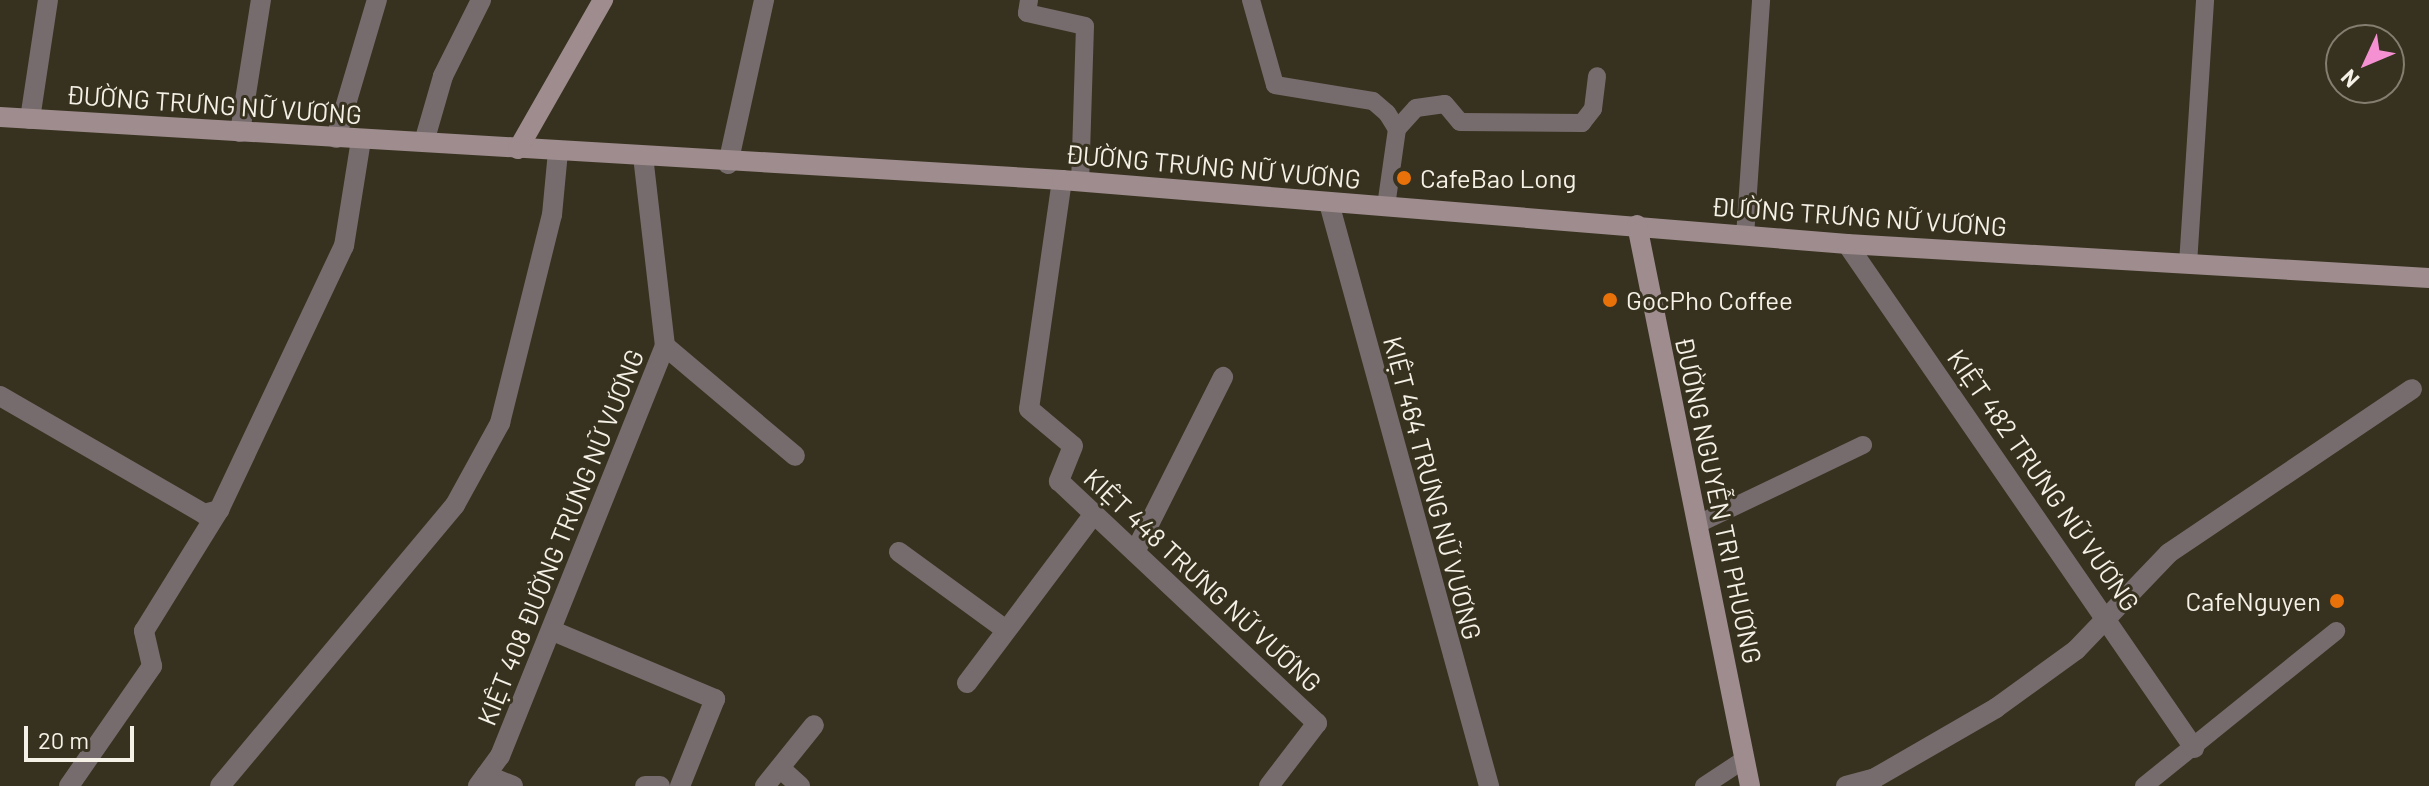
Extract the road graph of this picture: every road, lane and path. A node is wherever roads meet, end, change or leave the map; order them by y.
1 (48, 0) edge
2 (261, 0) edge
3 (377, 0) edge
4 (481, 0) edge
5 (603, 0) edge
6 (764, 0) edge
7 (1029, 0) edge
8 (1251, 0) edge
9 (1761, 0) edge
10 (2205, 0) edge
11 (1597, 76) dead end
12 (0, 117) edge
13 (30, 119) junction
14 (1397, 129) junction
15 (240, 132) junction
16 (336, 138) junction
17 (361, 140) junction
18 (424, 142) junction
19 (518, 149) junction
20 (558, 152) junction
21 (643, 157) junction
22 (728, 164) junction
23 (1071, 181) junction
24 (1329, 203) junction
25 (1386, 206) junction
26 (1637, 225) junction
27 (1745, 236) junction
28 (1847, 244) junction
29 (2188, 264) junction
30 (2429, 278) edge
31 (665, 346) junction
32 (1223, 377) dead end
33 (2412, 389) dead end
34 (0, 396) edge
35 (1863, 445) dead end
36 (795, 456) dead end
37 (219, 510) junction
38 (1094, 514) junction
39 (1698, 524) junction
40 (899, 552) dead end
41 (1135, 552) junction
42 (2110, 618) junction
43 (1006, 630) junction
44 (553, 631) junction
45 (2336, 631) dead end
46 (967, 683) dead end
47 (814, 725) dead end
48 (2194, 748) junction
49 (1745, 759) junction
50 (780, 768) junction
51 (482, 780) edge
52 (69, 786) edge
53 (220, 786) edge
54 (513, 786) edge
55 (645, 786) edge
56 (660, 786) edge
57 (680, 786) edge
58 (765, 786) edge
59 (800, 786) edge
60 (1269, 786) edge
61 (1489, 786) edge
62 (1704, 786) edge
63 (1750, 786) edge
64 (1846, 786) edge
65 (2144, 786) edge

1 - 13 street
2 - 15 street
3 - 16 street
4 - 18 street
5 - 19 main road
6 - 22 street
7 - 23 lane
8 - 14 lane
9 - 27 lane
10 - 29 lane
11 - 14 lane
12 - 13 main road, ĐƯỜNG TRƯNG NỮ VƯƠNG
13 - 15 main road, ĐƯỜNG TRƯNG NỮ VƯƠNG
14 - 25 lane
15 - 16 main road, ĐƯỜNG TRƯNG NỮ VƯƠNG
16 - 17 main road, ĐƯỜNG TRƯNG NỮ VƯƠNG
17 - 18 main road, ĐƯỜNG TRƯNG NỮ VƯƠNG
17 - 37 street
18 - 19 main road, ĐƯỜNG TRƯNG NỮ VƯƠNG
19 - 20 main road, ĐƯỜNG TRƯNG NỮ VƯƠNG
20 - 21 main road, ĐƯỜNG TRƯNG NỮ VƯƠNG
20 - 53 street
21 - 22 main road, ĐƯỜNG TRƯNG NỮ VƯƠNG
21 - 31 street, KIỆT 408 ĐƯỜNG TRƯNG NỮ VƯƠNG
22 - 23 main road, ĐƯỜNG TRƯNG NỮ VƯƠNG
23 - 24 main road, ĐƯỜNG TRƯNG NỮ VƯƠNG
23 - 38 street, KIỆT 448 TRƯNG NỮ VƯƠNG
24 - 25 main road, ĐƯỜNG TRƯNG NỮ VƯƠNG
24 - 61 street, KIỆT 464 TRƯNG NỮ VƯƠNG
25 - 26 main road, ĐƯỜNG TRƯNG NỮ VƯƠNG
26 - 27 main road, ĐƯỜNG TRƯNG NỮ VƯƠNG
26 - 39 main road, ĐƯỜNG NGUYỄN TRI PHƯƠNG
27 - 28 main road, ĐƯỜNG TRƯNG NỮ VƯƠNG
28 - 29 main road, ĐƯỜNG TRƯNG NỮ VƯƠNG
28 - 42 street, KIỆT 482 TRƯNG NỮ VƯƠNG
29 - 30 main road, ĐƯỜNG TRƯNG NỮ VƯƠNG
31 - 36 street
31 - 44 street, KIỆT 408 ĐƯỜNG TRƯNG NỮ VƯƠNG
32 - 41 street
33 - 42 street
34 - 37 street
35 - 39 lane
37 - 52 street
38 - 41 street, KIỆT 448 TRƯNG NỮ VƯƠNG
38 - 43 street
39 - 49 main road, ĐƯỜNG NGUYỄN TRI PHƯƠNG
40 - 43 street
41 - 60 street, KIỆT 448 TRƯNG NỮ VƯƠNG
42 - 48 street, KIỆT 482 TRƯNG NỮ VƯƠNG
42 - 64 street
43 - 46 street
44 - 51 street, KIỆT 408 ĐƯỜNG TRƯNG NỮ VƯƠNG
44 - 57 street
45 - 48 lane
47 - 50 street
48 - 65 lane
49 - 62 lane
49 - 63 main road, ĐƯỜNG NGUYỄN TRI PHƯƠNG
50 - 58 street
50 - 59 street
51 - 54 street
55 - 56 street

